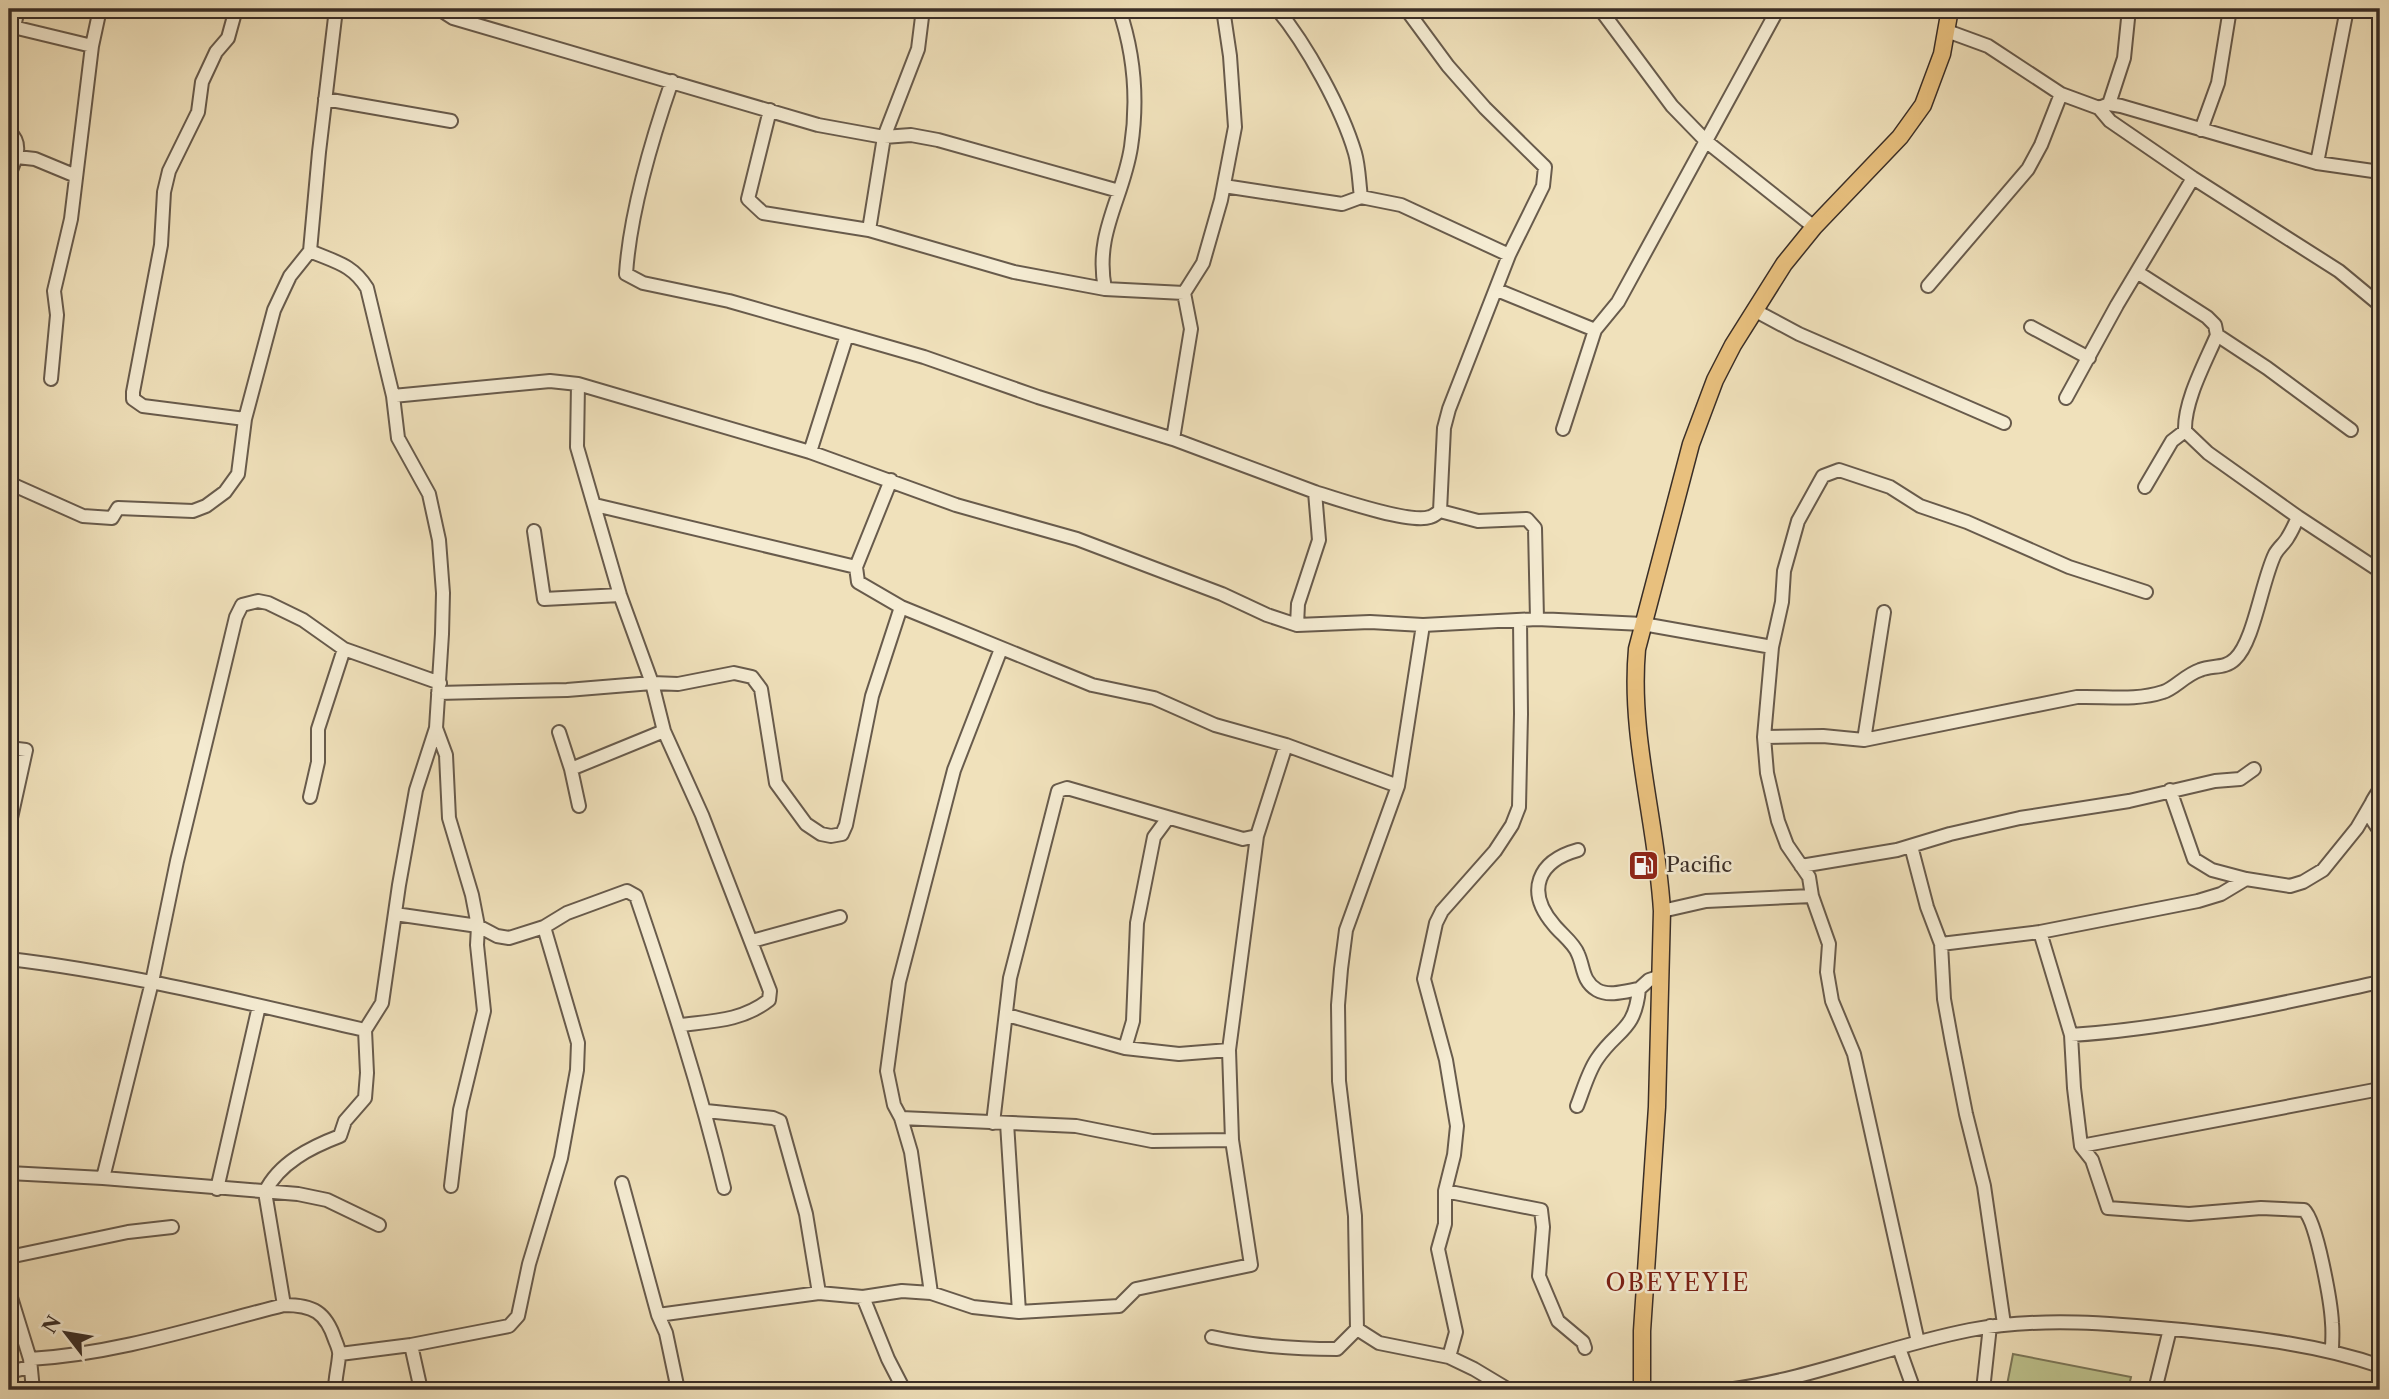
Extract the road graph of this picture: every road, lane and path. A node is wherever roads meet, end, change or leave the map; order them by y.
1 (18, 9) edge
2 (100, 9) edge
3 (236, 9) edge
4 (336, 9) edge
5 (439, 9) edge
6 (923, 9) edge
7 (1119, 9) edge
8 (1223, 9) edge
9 (1277, 9) edge
10 (1406, 9) edge
11 (1600, 9) edge
12 (1778, 9) edge
13 (1950, 9) edge
14 (2129, 9) edge
15 (2230, 9) edge
16 (2347, 9) edge
17 (11, 27) edge
18 (1947, 31) junction
19 (92, 46) junction
20 (672, 81) junction
21 (2061, 94) junction
22 (325, 99) junction
23 (2104, 106) junction
24 (770, 110) junction
25 (451, 121) dead end
26 (2201, 130) junction
27 (9, 132) edge
28 (884, 138) junction
29 (1707, 142) junction
30 (17, 157) junction
31 (2317, 163) junction
32 (2380, 172) edge
33 (9, 175) edge
34 (76, 176) junction
35 (2193, 178) junction
36 (1224, 186) junction
37 (1119, 191) junction
38 (1361, 197) junction
39 (1814, 227) junction
40 (869, 230) junction
41 (310, 251) junction
42 (1509, 256) junction
43 (2137, 272) junction
44 (1928, 286) dead end
45 (1105, 289) junction
46 (1497, 290) junction
47 (1184, 293) junction
48 (2380, 305) edge
49 (1754, 310) junction
50 (2031, 327) dead end
51 (1595, 330) junction
52 (847, 335) junction
53 (2217, 335) junction
54 (2089, 358) junction
55 (51, 379) dead end
56 (578, 384) junction
57 (393, 396) junction
58 (2066, 398) dead end
59 (245, 419) junction
60 (2004, 423) dead end
61 (1563, 429) dead end
62 (2185, 430) junction
63 (2351, 430) dead end
64 (1173, 439) junction
65 (810, 452) junction
66 (891, 480) junction
67 (9, 483) edge
68 (2145, 487) dead end
69 (1315, 492) junction
70 (595, 505) junction
71 (1440, 511) junction
72 (2298, 517) junction
73 (534, 531) dead end
74 (856, 567) junction
75 (2380, 571) edge
76 (2146, 592) dead end
77 (620, 595) junction
78 (901, 607) junction
79 (1884, 612) dead end
80 (1537, 619) junction
81 (1520, 620) junction
82 (1297, 625) junction
83 (1423, 625) junction
84 (1643, 625) junction
85 (1772, 647) junction
86 (344, 649) junction
87 (1001, 649) junction
88 (652, 683) junction
89 (439, 688) junction
90 (436, 727) junction
91 (664, 731) junction
92 (559, 732) dead end
93 (1764, 737) junction
94 (1864, 740) junction
95 (1286, 745) junction
96 (9, 748) edge
97 (571, 769) junction
98 (2254, 769) dead end
99 (1398, 786) junction
100 (2380, 789) edge
101 (2171, 790) junction
102 (310, 797) dead end
103 (2371, 804) junction
104 (579, 806) dead end
105 (1168, 818) junction
106 (9, 827) edge
107 (2380, 831) edge
108 (1257, 836) junction
109 (1911, 846) junction
110 (1578, 850) dead end
111 (1801, 866) junction
112 (2246, 879) junction
113 (1812, 896) junction
114 (1662, 911) junction
115 (395, 914) junction
116 (839, 917) dead end
117 (478, 926) junction
118 (544, 927) junction
119 (2040, 932) junction
120 (752, 941) junction
121 (1941, 944) junction
122 (9, 959) edge
123 (1661, 976) junction
124 (152, 982) junction
125 (2380, 982) edge
126 (1639, 989) junction
127 (259, 1006) junction
128 (1007, 1015) junction
129 (680, 1025) junction
130 (365, 1030) junction
131 (2071, 1035) junction
132 (1125, 1048) junction
133 (1229, 1050) junction
134 (2380, 1089) edge
135 (1577, 1105) dead end
136 (706, 1111) junction
137 (901, 1118) junction
138 (993, 1122) junction
139 (1007, 1124) junction
140 (1231, 1140) junction
141 (2081, 1146) junction
142 (9, 1173) edge
143 (103, 1178) junction
144 (622, 1184) dead end
145 (451, 1186) dead end
146 (724, 1188) dead end
147 (217, 1189) junction
148 (1445, 1191) junction
149 (265, 1192) junction
150 (379, 1225) dead end
151 (172, 1227) dead end
152 (9, 1257) edge
153 (9, 1292) edge
154 (819, 1293) junction
155 (931, 1293) junction
156 (863, 1297) junction
157 (284, 1305) junction
158 (1019, 1312) junction
159 (658, 1315) junction
160 (2004, 1324) junction
161 (1990, 1326) junction
162 (1357, 1329) junction
163 (2170, 1329) junction
164 (1212, 1337) dead end
165 (1918, 1342) junction
166 (411, 1345) junction
167 (1585, 1348) dead end
168 (1899, 1348) junction
169 (2332, 1351) junction
170 (340, 1354) junction
171 (1449, 1357) junction
172 (30, 1363) junction
173 (2380, 1367) edge
174 (9, 1372) edge
175 (1779, 1386) edge
176 (33, 1390) edge
177 (335, 1390) edge
178 (421, 1390) edge
179 (678, 1390) edge
180 (904, 1390) edge
181 (1509, 1390) edge
182 (1642, 1390) edge
183 (1727, 1390) edge
184 (1914, 1390) edge
185 (1983, 1390) edge
186 (2155, 1390) edge

1 - 17 street
2 - 19 street
3 - 59 street
4 - 22 street
5 - 20 street
6 - 28 street
7 - 37 street
8 - 36 street
9 - 38 street
10 - 42 street
11 - 29 street
12 - 29 street
13 - 18 main road
14 - 23 street
15 - 26 street
16 - 31 street
17 - 19 street
18 - 21 street
18 - 39 main road
19 - 34 street
20 - 24 street
20 - 52 street
21 - 23 street
21 - 44 street
22 - 25 street
22 - 41 street
23 - 26 street
23 - 35 street
24 - 28 street
24 - 40 street
26 - 31 street
27 - 30 street
28 - 37 street
28 - 40 street
29 - 39 street
29 - 51 street
30 - 33 street
30 - 34 street
31 - 32 street
34 - 55 street
35 - 43 street
35 - 48 street
36 - 38 street
36 - 47 street
37 - 45 street
38 - 42 street
39 - 49 main road
40 - 45 street
41 - 57 street
41 - 59 street
42 - 46 street
43 - 53 street
43 - 54 street
45 - 47 street
46 - 51 street
46 - 71 street
47 - 64 street
49 - 60 street
49 - 84 main road
50 - 54 street
51 - 61 street
52 - 64 street
52 - 65 street
53 - 62 street
53 - 63 street
54 - 58 street
56 - 57 street
56 - 65 street
56 - 70 street
57 - 89 street
59 - 67 street
62 - 68 street
62 - 72 street
64 - 69 street
65 - 66 street
66 - 74 street
66 - 82 street
69 - 71 street
69 - 82 street
70 - 74 street
70 - 77 street
71 - 80 street
72 - 75 street
72 - 94 street
73 - 77 street
74 - 78 street
76 - 85 street
77 - 88 street
78 - 87 street
78 - 88 street
79 - 94 street
80 - 81 street
80 - 84 street
81 - 83 street
81 - 148 street
82 - 83 street
83 - 99 street
84 - 85 street
84 - 114 main road
85 - 93 street
86 - 89 street
86 - 102 street
86 - 124 street
87 - 95 street
87 - 137 street
88 - 89 street
88 - 91 street
89 - 90 street
90 - 115 street
90 - 117 street
91 - 97 street
91 - 120 street
92 - 97 street
93 - 94 street
93 - 111 street
95 - 99 street
95 - 108 street
96 - 106 street
97 - 104 street
98 - 101 street
99 - 162 street
100 - 103 street
101 - 109 street
101 - 112 street
103 - 107 street
103 - 112 street
105 - 108 street
105 - 128 street
105 - 132 street
108 - 133 street
109 - 111 street
109 - 121 street
110 - 126 street
111 - 113 street
112 - 119 street
113 - 114 street
113 - 165 street
114 - 123 main road
115 - 117 street
115 - 130 street
116 - 120 street
117 - 118 street
117 - 145 street
118 - 129 street
118 - 166 street
119 - 121 street
119 - 131 street
120 - 129 street
121 - 160 street
122 - 124 street
123 - 126 street
123 - 182 main road
124 - 127 street
124 - 143 street
125 - 131 street
126 - 135 street
127 - 130 street
127 - 147 street
128 - 132 street
128 - 138 street
129 - 136 street
130 - 149 street
131 - 141 street
132 - 133 street
133 - 140 street
134 - 141 street
136 - 146 street
136 - 154 street
137 - 138 street
137 - 155 street
138 - 139 street
139 - 140 street
139 - 158 street
140 - 158 street
141 - 169 street
142 - 143 street
143 - 147 street
144 - 159 street
147 - 149 street
148 - 167 street
148 - 171 street
149 - 150 street
149 - 157 street
151 - 152 street
153 - 172 street
154 - 156 street
154 - 159 street
155 - 156 street
155 - 158 street
156 - 180 street
157 - 170 street
157 - 172 street
159 - 179 street
160 - 161 street
160 - 163 street
161 - 165 street
161 - 185 street
162 - 164 street
162 - 171 street
163 - 169 street
163 - 186 street
165 - 168 street
166 - 170 street
166 - 178 street
168 - 175 street
168 - 184 street
169 - 173 street
170 - 177 street
171 - 181 street
172 - 174 street
172 - 176 street
175 - 183 street

